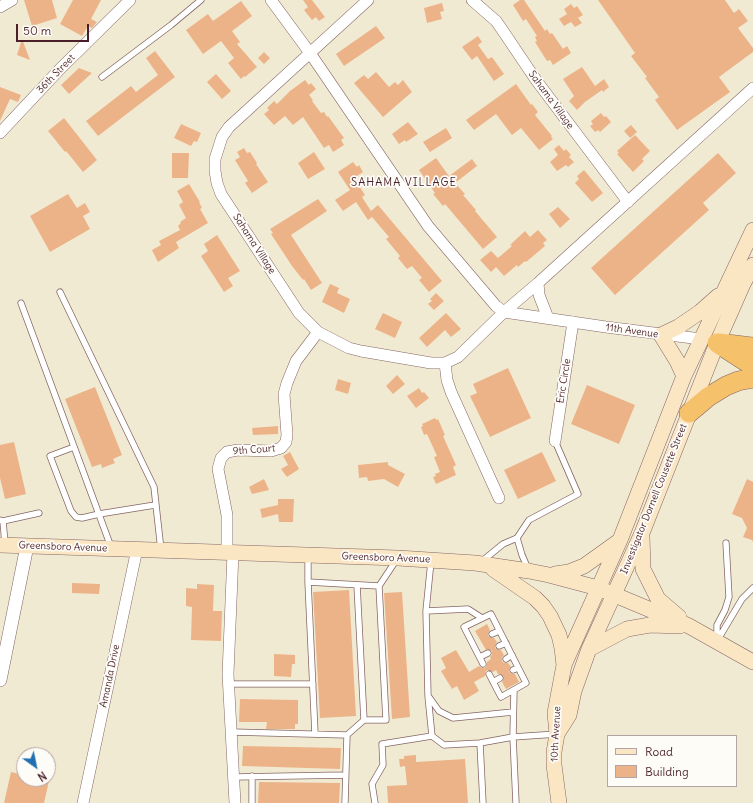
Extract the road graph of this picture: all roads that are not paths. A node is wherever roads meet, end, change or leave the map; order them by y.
1 (12, 0) edge
2 (130, 0) edge
3 (201, 0) edge
4 (271, 0) edge
5 (368, 0) edge
6 (472, 0) edge
7 (0, 7) edge
8 (310, 53) junction
9 (102, 77) dead end
10 (753, 88) edge
11 (0, 133) edge
12 (628, 202) junction
13 (753, 230) edge
14 (753, 265) edge
15 (538, 283) junction
16 (723, 291) junction
17 (60, 292) dead end
18 (21, 303) dead end
19 (504, 312) junction
20 (548, 318) junction
21 (573, 322) junction
22 (318, 332) junction
23 (661, 335) junction
24 (709, 341) junction
25 (753, 346) edge
26 (444, 363) junction
27 (753, 365) edge
28 (684, 376) junction
29 (753, 378) edge
30 (689, 413) junction
31 (555, 440) joint
32 (74, 447) junction
33 (499, 498) dead end
34 (155, 505) junction
35 (39, 513) dead end
36 (99, 514) junction
37 (1, 520) edge
38 (642, 533) junction
39 (517, 538) junction
40 (620, 540) junction
41 (726, 543) dead end
42 (3, 545) edge
43 (27, 546) junction
44 (111, 549) junction
45 (137, 549) junction
46 (161, 550) junction
47 (230, 552) junction
48 (308, 555) junction
49 (398, 558) junction
50 (431, 560) junction
51 (483, 565) junction
52 (529, 571) junction
53 (549, 575) junction
54 (308, 582) junction
55 (357, 585) junction
56 (379, 586) junction
57 (598, 588) junction
58 (753, 588) edge
59 (615, 595) junction
60 (426, 611) junction
61 (482, 618) junction
62 (689, 626) junction
63 (499, 630) junction
64 (492, 634) dead end
65 (480, 640) dead end
66 (717, 642) junction
67 (473, 643) junction
68 (506, 643) junction
69 (499, 646) dead end
70 (589, 649) junction
71 (488, 653) dead end
72 (512, 655) junction
73 (480, 657) junction
74 (750, 657) edge
75 (506, 659) dead end
76 (483, 664) dead end
77 (564, 665) junction
78 (489, 674) dead end
79 (500, 678) dead end
80 (0, 680) edge
81 (493, 682) junction
82 (229, 684) junction
83 (312, 684) junction
84 (514, 690) junction
85 (428, 696) junction
86 (514, 712) junction
87 (364, 720) junction
88 (232, 732) junction
89 (315, 734) junction
90 (557, 734) junction
91 (347, 735) junction
92 (432, 736) junction
93 (513, 737) junction
94 (480, 743) junction
95 (346, 775) junction
96 (252, 776) junction
97 (234, 777) junction
98 (83, 803) edge
99 (235, 803) edge
100 (252, 803) edge
101 (344, 803) edge
102 (375, 803) edge
103 (483, 803) edge
104 (516, 803) edge
105 (559, 803) edge

1 - 7 street
2 - 11 street, 36th Street
3 - 9 lane
4 - 8 street
5 - 8 street, Sahama Village
6 - 12 street, Sahama Village
8 - 19 street
8 - 22 street, Sahama Village
10 - 12 street
12 - 15 street
13 - 16 main road, Investigator Dornell Cousette Street
14 - 24 main road, Investigator Dornell Cousette Street
15 - 19 street
15 - 20 street
16 - 23 main road
16 - 24 main road, Investigator Dornell Cousette Street
17 - 34 lane
18 - 32 lane
19 - 20 street, 11th Avenue
19 - 26 street
20 - 21 street, 11th Avenue
21 - 23 street, 11th Avenue
21 - 31 street, Eric Circle
22 - 26 street, Sahama Village
22 - 47 street, 9th Court
23 - 24 street, 11th Avenue
23 - 28 main road
24 - 25 highway
24 - 27 highway
24 - 28 main road, Investigator Dornell Cousette Street
24 - 30 main road, Investigator Dornell Cousette Street
26 - 33 street
28 - 40 main road, Investigator Dornell Cousette Street
29 - 30 highway
30 - 38 main road, Investigator Dornell Cousette Street
31 - 39 lane
32 - 36 lane
32 - 36 lane
34 - 36 lane
34 - 46 lane
35 - 37 lane
36 - 44 lane
37 - 42 lane
38 - 59 main road, Investigator Dornell Cousette Street
38 - 62 main road
39 - 51 lane
39 - 52 lane
40 - 53 main road
40 - 57 main road, Investigator Dornell Cousette Street
41 - 66 lane
42 - 43 main road, Greensboro Avenue
43 - 44 main road, Greensboro Avenue
43 - 80 street
44 - 45 main road, Greensboro Avenue
45 - 46 main road, Greensboro Avenue
45 - 98 street, Amanda Drive
46 - 47 main road, Greensboro Avenue
47 - 48 main road, Greensboro Avenue
47 - 82 street, 9th Court
48 - 49 main road, Greensboro Avenue
48 - 54 lane
49 - 50 main road, Greensboro Avenue
49 - 56 lane
50 - 51 main road, Greensboro Avenue
50 - 60 lane
51 - 52 main road, Greensboro Avenue
51 - 77 main road
52 - 53 main road, Greensboro Avenue
53 - 57 main road, Greensboro Avenue
54 - 55 lane
54 - 83 lane
55 - 56 lane
55 - 87 lane
56 - 87 lane
57 - 59 main road, Greensboro Avenue
57 - 77 main road, Investigator Dornell Cousette Street
58 - 66 lane
59 - 62 main road, Greensboro Avenue
59 - 70 main road, Investigator Dornell Cousette Street
60 - 61 lane
60 - 85 lane
61 - 63 lane
61 - 67 lane
62 - 66 main road, Greensboro Avenue
62 - 70 main road
63 - 64 lane
63 - 68 lane
65 - 67 lane
66 - 74 main road, Greensboro Avenue
67 - 73 lane
68 - 69 lane
68 - 72 lane
70 - 90 main road, Investigator Dornell Cousette Street
71 - 73 lane
72 - 75 lane
72 - 84 lane
73 - 76 lane
77 - 90 main road, 10th Avenue
78 - 81 lane
79 - 81 lane
81 - 84 lane
82 - 83 lane
82 - 88 street, 9th Court
83 - 89 lane
84 - 86 lane
85 - 86 lane
85 - 92 lane
86 - 93 lane
87 - 91 lane
88 - 89 lane
88 - 97 street, 9th Court
89 - 91 lane
90 - 93 lane
90 - 105 main road, 10th Avenue
91 - 95 lane
92 - 94 lane
92 - 102 lane
93 - 94 lane
93 - 104 lane
94 - 103 lane
95 - 96 lane
95 - 101 lane
96 - 97 lane
96 - 100 lane
97 - 99 street, 9th Court

